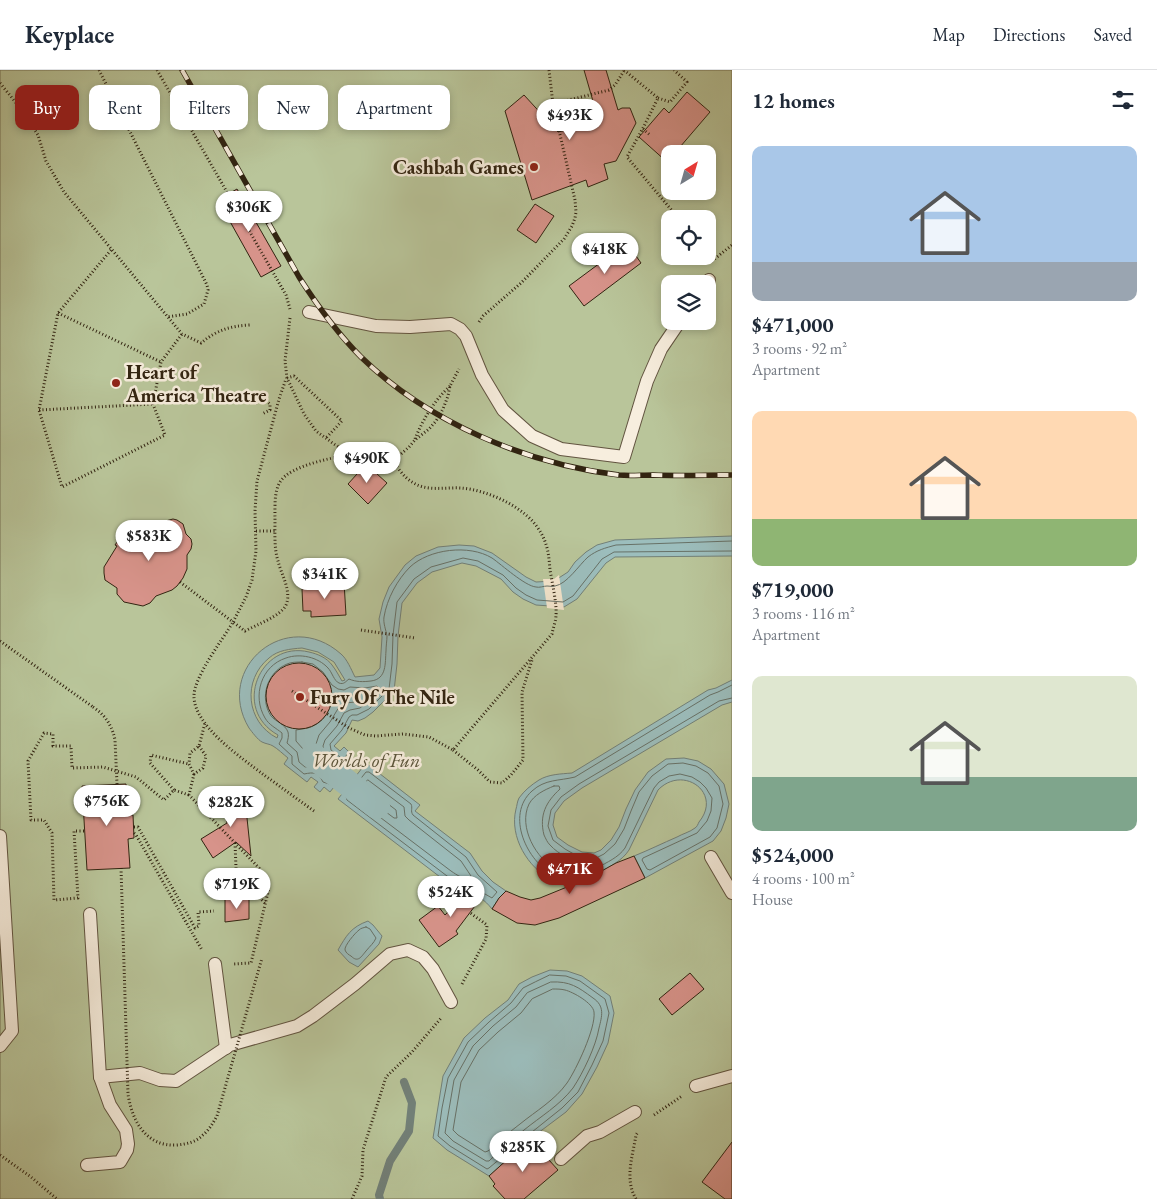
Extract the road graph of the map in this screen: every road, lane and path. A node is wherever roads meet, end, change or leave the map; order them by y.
1 (98, 70) edge
2 (157, 70) edge
3 (549, 70) edge
4 (624, 70) edge
5 (674, 70) edge
6 (0, 83) edge
7 (658, 98) junction
8 (552, 104) junction
9 (643, 128) junction
10 (650, 135) dead end
11 (671, 210) edge
12 (732, 245) edge
13 (111, 250) junction
14 (716, 258) edge
15 (309, 312) dead end
16 (58, 313) junction
17 (167, 317) junction
18 (250, 324) dead end
19 (674, 330) edge
20 (182, 334) junction
21 (470, 345) junction
22 (161, 362) junction
23 (287, 378) junction
24 (450, 386) junction
25 (279, 399) junction
26 (256, 403) dead end
27 (153, 404) junction
28 (270, 404) junction
29 (39, 410) junction
30 (262, 414) dead end
31 (326, 438) junction
32 (415, 440) junction
33 (355, 454) junction
34 (390, 457) junction
35 (256, 531) junction
36 (275, 531) junction
37 (180, 582) dead end
38 (233, 622) junction
39 (361, 630) dead end
40 (415, 638) dead end
41 (0, 641) edge
42 (533, 657) junction
43 (292, 691) dead end
44 (205, 723) junction
45 (199, 746) junction
46 (453, 750) junction
47 (189, 764) junction
48 (194, 774) junction
49 (117, 784) dead end
50 (174, 790) junction
51 (189, 794) junction
52 (314, 811) dead end
53 (134, 826) dead end
54 (84, 831) dead end
55 (134, 833) dead end
56 (0, 836) edge
57 (235, 843) junction
58 (712, 857) dead end
59 (121, 868) dead end
60 (732, 893) edge
61 (265, 903) junction
62 (214, 911) dead end
63 (90, 914) dead end
64 (262, 958) dead end
65 (215, 964) junction
66 (451, 1002) dead end
67 (0, 1046) edge
68 (226, 1048) junction
69 (412, 1052) dead end
70 (100, 1076) junction
71 (732, 1076) edge
72 (696, 1086) joint
73 (635, 1112) dead end
74 (652, 1116) dead end
75 (641, 1128) dead end
76 (0, 1156) edge
77 (561, 1159) dead end
78 (87, 1166) dead end
79 (57, 1199) edge
80 (352, 1199) edge
81 (636, 1199) edge

1 - 17 path
2 - 23 path
3 - 8 path
4 - 7 path
4 - 8 path
5 - 7 path
6 - 13 path
7 - 9 path
8 - 21 path
9 - 10 path
9 - 11 path
12 - 14 path
13 - 16 path
13 - 17 path
15 - 21 lane
16 - 22 path
16 - 29 path
17 - 20 path
18 - 20 path
19 - 21 lane
20 - 22 path
21 - 24 path
22 - 27 path
23 - 25 path
23 - 31 path
23 - 31 path
24 - 32 path
24 - 32 path
25 - 28 path
25 - 35 path
26 - 28 path
27 - 29 path
27 - 29 path
28 - 30 path
31 - 33 path
32 - 34 path
33 - 34 path
33 - 36 path
34 - 42 path
35 - 36 path
35 - 38 path
36 - 38 path
37 - 38 path
38 - 44 path
39 - 40 path
41 - 49 path, bridge
42 - 46 path
42 - 46 path
43 - 46 path
44 - 45 path
44 - 52 path
45 - 47 path
45 - 48 path
47 - 48 path
47 - 50 path
48 - 51 path
50 - 51 path
50 - 54 path
51 - 57 path
53 - 62 path
55 - 65 path
56 - 67 lane
57 - 61 path
57 - 61 path
58 - 60 lane
59 - 64 path, bridge
61 - 65 path
63 - 70 lane
65 - 68 lane
66 - 68 lane
68 - 70 lane
69 - 80 path
70 - 78 lane
71 - 72 lane
72 - 74 path
73 - 77 lane
75 - 81 path
76 - 79 path

